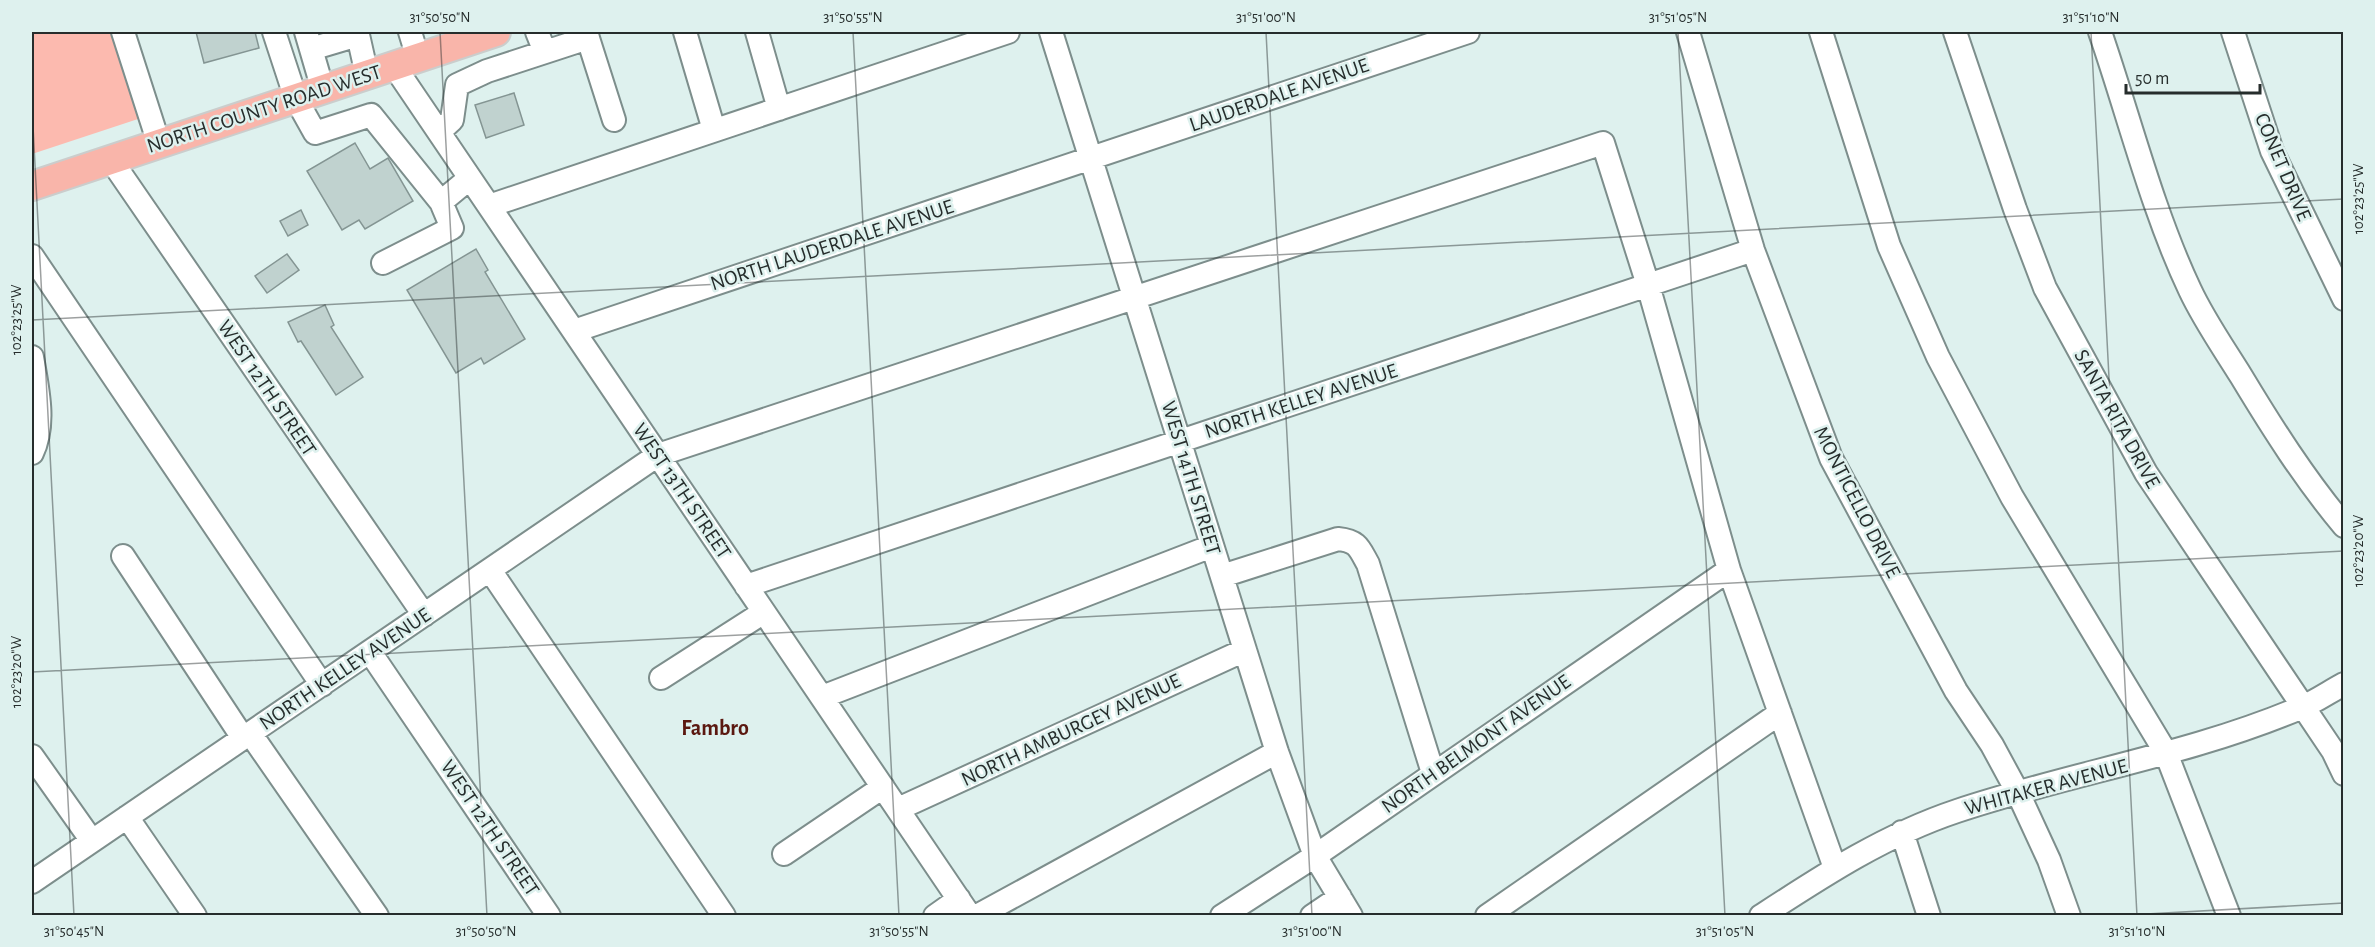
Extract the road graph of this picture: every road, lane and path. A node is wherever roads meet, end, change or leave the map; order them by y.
1 (123, 32) edge
2 (274, 32) edge
3 (688, 32) edge
4 (757, 32) edge
5 (1008, 32) edge
6 (1051, 32) edge
7 (1468, 32) edge
8 (1688, 32) edge
9 (1821, 32) edge
10 (1955, 32) edge
11 (2100, 32) edge
12 (2233, 32) edge
13 (480, 34) edge
14 (587, 35) edge
15 (309, 40) edge
16 (541, 42) edge
17 (407, 52) edge
18 (487, 71) junction
19 (367, 75) junction
20 (323, 90) junction
21 (296, 99) junction
22 (779, 108) junction
23 (614, 120) dead end
24 (714, 130) junction
25 (439, 132) junction
26 (159, 144) junction
27 (1091, 159) junction
28 (111, 160) junction
29 (470, 178) junction
30 (32, 186) edge
31 (441, 202) junction
32 (489, 206) junction
33 (1753, 250) junction
34 (32, 256) edge
35 (383, 263) dead end
36 (1648, 285) junction
37 (1134, 297) junction
38 (2343, 299) edge
39 (574, 331) junction
40 (32, 357) edge
41 (1179, 441) junction
42 (32, 453) edge
43 (658, 455) junction
44 (2343, 526) edge
45 (1212, 546) junction
46 (123, 556) dead end
47 (490, 570) junction
48 (1729, 570) junction
49 (1222, 576) junction
50 (746, 586) junction
51 (765, 612) junction
52 (423, 615) junction
53 (1245, 650) junction
54 (370, 652) junction
55 (661, 678) dead end
56 (2343, 684) edge
57 (322, 685) junction
58 (822, 697) junction
59 (2302, 707) junction
60 (1780, 713) junction
61 (247, 736) junction
62 (1277, 752) junction
63 (2166, 753) junction
64 (32, 756) edge
65 (1433, 773) junction
66 (2343, 774) edge
67 (883, 787) junction
68 (2018, 793) junction
69 (898, 809) junction
70 (127, 817) junction
71 (1902, 832) junction
72 (92, 841) junction
73 (784, 854) dead end
74 (1314, 856) junction
75 (1835, 868) junction
76 (32, 882) edge
77 (1345, 906) edge
78 (964, 907) edge
79 (195, 915) edge
80 (376, 915) edge
81 (549, 915) edge
82 (724, 915) edge
83 (935, 915) edge
84 (977, 915) edge
85 (1222, 915) edge
86 (1312, 915) edge
87 (1487, 915) edge
88 (1761, 915) edge
89 (1929, 915) edge
90 (2069, 915) edge
91 (2229, 915) edge

1 - 26 street
2 - 21 street
3 - 24 street
4 - 22 street
5 - 22 street
6 - 27 street, WEST 14TH STREET
7 - 27 street, LAUDERDALE AVENUE
8 - 33 street, MONTICELLO DRIVE
9 - 63 street
10 - 59 street, SANTA RITA DRIVE
11 - 44 street
12 - 38 street, CONET DRIVE
13 - 17 main road, NORTH COUNTY ROAD WEST
13 - 18 street
14 - 16 street
14 - 23 street
15 - 19 street
15 - 20 street
16 - 18 street
17 - 19 main road, NORTH COUNTY ROAD WEST
17 - 25 street, WEST 13TH STREET
18 - 25 street
19 - 20 main road, NORTH COUNTY ROAD WEST
20 - 21 main road, NORTH COUNTY ROAD WEST
21 - 26 main road, NORTH COUNTY ROAD WEST
21 - 31 street
22 - 24 street
24 - 32 street
25 - 29 street, WEST 13TH STREET
26 - 28 main road, NORTH COUNTY ROAD WEST
27 - 37 street, WEST 14TH STREET
27 - 39 street, NORTH LAUDERDALE AVENUE
28 - 30 main road, NORTH COUNTY ROAD WEST
28 - 52 street, WEST 12TH STREET
29 - 31 street
29 - 32 street, WEST 13TH STREET
31 - 35 street
32 - 39 street, WEST 13TH STREET
33 - 36 street, NORTH KELLEY AVENUE
33 - 68 street, MONTICELLO DRIVE
34 - 57 street
36 - 37 street, NORTH KELLEY AVENUE
36 - 41 street, NORTH KELLEY AVENUE
36 - 48 street
37 - 41 street, WEST 14TH STREET
37 - 43 street, NORTH KELLEY AVENUE
39 - 43 street, WEST 13TH STREET
40 - 42 street
41 - 45 street, WEST 14TH STREET
41 - 50 street, NORTH KELLEY AVENUE
43 - 47 street, NORTH KELLEY AVENUE
43 - 50 street, WEST 13TH STREET
45 - 49 street, WEST 14TH STREET
45 - 58 street
46 - 61 street
47 - 52 street, NORTH KELLEY AVENUE
47 - 82 street
48 - 60 street
48 - 65 street, NORTH BELMONT AVENUE
49 - 53 street, WEST 14TH STREET
49 - 65 street
50 - 51 street, WEST 13TH STREET
51 - 55 street
51 - 58 street, WEST 13TH STREET
52 - 54 street, NORTH KELLEY AVENUE
53 - 62 street, WEST 14TH STREET
53 - 69 street, NORTH AMBURGEY AVENUE
54 - 57 street, NORTH KELLEY AVENUE
54 - 81 street, WEST 12TH STREET
56 - 59 street, WHITAKER AVENUE
57 - 61 street, NORTH KELLEY AVENUE
58 - 67 street, WEST 13TH STREET
59 - 63 street, WHITAKER AVENUE
59 - 66 street, SANTA RITA DRIVE
60 - 75 street
60 - 87 street
61 - 70 street, NORTH KELLEY AVENUE
61 - 80 street
62 - 74 street, WEST 14TH STREET
62 - 84 street
63 - 68 street, WHITAKER AVENUE
63 - 91 street
64 - 72 street
65 - 74 street, NORTH BELMONT AVENUE
67 - 69 street, WEST 13TH STREET
67 - 73 street
68 - 71 street, WHITAKER AVENUE
68 - 90 street, MONTICELLO DRIVE
69 - 78 street, WEST 13TH STREET
70 - 72 street, NORTH KELLEY AVENUE
70 - 79 street
71 - 75 street, WHITAKER AVENUE
71 - 89 street
72 - 76 street, NORTH KELLEY AVENUE
74 - 77 street, WEST 14TH STREET
74 - 85 street, NORTH BELMONT AVENUE
75 - 88 street, WHITAKER AVENUE
77 - 86 street
78 - 83 street

